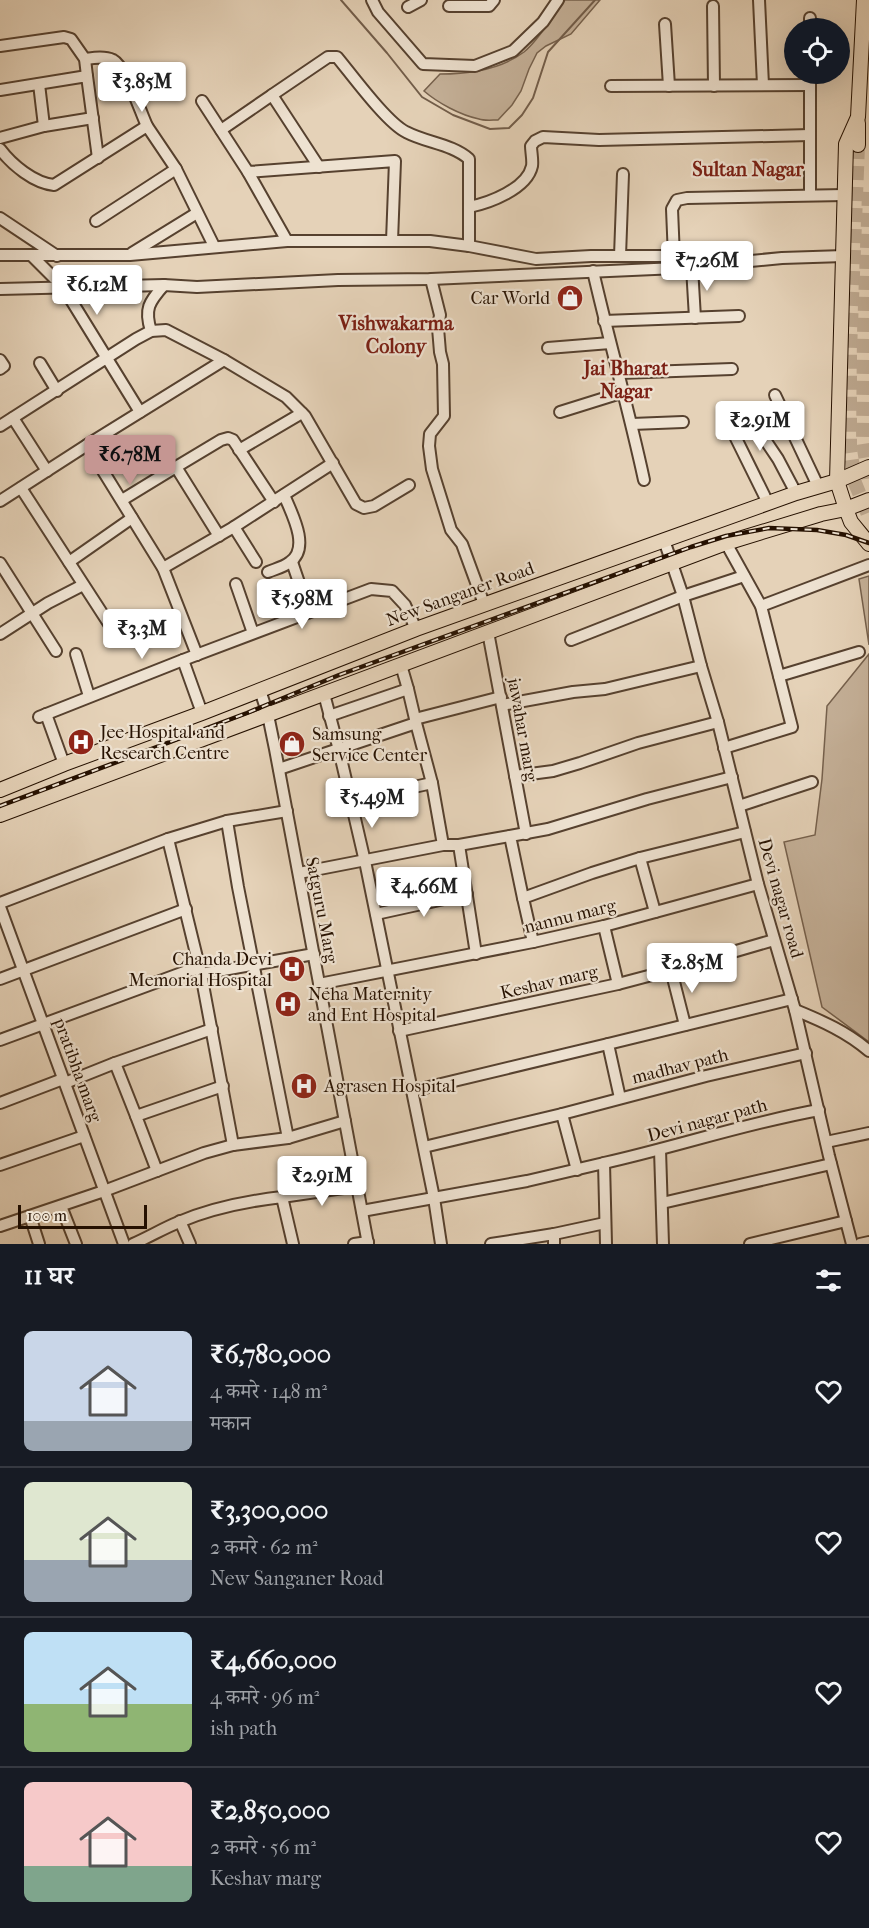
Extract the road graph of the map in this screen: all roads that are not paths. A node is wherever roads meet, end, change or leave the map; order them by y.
1 (372, 0) edge
2 (421, 0) edge
3 (494, 0) edge
4 (558, 0) edge
5 (759, 0) edge
6 (864, 0) edge
7 (449, 6) dead end
8 (713, 6) dead end
9 (408, 7) dead end
10 (665, 24) dead end
11 (0, 46) edge
12 (85, 59) junction
13 (87, 76) junction
14 (784, 82) edge
15 (39, 84) junction
16 (810, 84) edge
17 (763, 85) junction
18 (611, 86) dead end
19 (669, 86) junction
20 (714, 86) junction
21 (0, 90) edge
22 (272, 95) junction
23 (202, 100) dead end
24 (858, 117) junction
25 (93, 118) junction
26 (44, 126) junction
27 (147, 126) junction
28 (221, 130) junction
29 (810, 135) junction
30 (0, 138) edge
31 (858, 145) tunnel mouth
32 (0, 149) edge
33 (98, 158) junction
34 (319, 166) junction
35 (176, 169) junction
36 (248, 172) junction
37 (623, 174) dead end
38 (810, 195) junction
39 (845, 195) junction
40 (469, 207) junction
41 (197, 213) junction
42 (0, 218) edge
43 (96, 221) dead end
44 (286, 241) junction
45 (392, 241) junction
46 (214, 246) junction
47 (469, 246) junction
48 (0, 255) edge
49 (31, 255) junction
50 (130, 255) junction
51 (844, 255) junction
52 (57, 256) junction
53 (620, 256) junction
54 (674, 256) junction
55 (740, 261) junction
56 (692, 267) junction
57 (593, 271) junction
58 (431, 279) junction
59 (164, 285) junction
60 (63, 287) junction
61 (0, 289) edge
62 (739, 316) dead end
63 (695, 318) junction
64 (604, 321) junction
65 (151, 331) junction
66 (610, 343) junction
67 (548, 348) dead end
68 (107, 359) junction
69 (0, 360) edge
70 (224, 360) junction
71 (40, 363) dead end
72 (0, 369) edge
73 (732, 369) dead end
74 (619, 373) junction
75 (57, 391) junction
76 (624, 392) junction
77 (776, 395) dead end
78 (745, 410) dead end
79 (140, 412) junction
80 (560, 412) dead end
81 (302, 413) junction
82 (724, 414) dead end
83 (13, 418) junction
84 (683, 422) dead end
85 (632, 424) junction
86 (0, 426) edge
87 (87, 445) junction
88 (239, 450) junction
89 (333, 463) junction
90 (176, 466) junction
91 (869, 468) edge
92 (47, 471) junction
93 (644, 480) dead end
94 (837, 481) junction
95 (409, 484) dead end
96 (818, 486) junction
97 (21, 488) junction
98 (796, 493) junction
99 (284, 495) junction
100 (122, 500) junction
101 (869, 500) edge
102 (0, 501) edge
103 (274, 502) junction
104 (768, 503) junction
105 (846, 509) junction
106 (132, 518) junction
107 (234, 527) junction
108 (219, 536) junction
109 (664, 540) junction
110 (726, 543) junction
111 (869, 544) edge
112 (69, 562) junction
113 (256, 562) dead end
114 (292, 562) junction
115 (0, 563) edge
116 (673, 563) junction
117 (869, 565) edge
118 (163, 568) junction
119 (268, 572) dead end
120 (744, 576) junction
121 (236, 584) dead end
122 (83, 585) junction
123 (683, 596) junction
124 (484, 604) junction
125 (761, 606) junction
126 (309, 612) junction
127 (31, 613) junction
128 (111, 627) dead end
129 (416, 628) junction
130 (488, 632) junction
131 (253, 633) junction
132 (0, 634) edge
133 (571, 640) dead end
134 (56, 651) dead end
135 (859, 652) dead end
136 (76, 654) dead end
137 (197, 655) junction
138 (183, 660) junction
139 (401, 665) junction
140 (701, 666) junction
141 (779, 676) junction
142 (408, 688) junction
143 (260, 690) junction
144 (324, 694) junction
145 (89, 696) junction
146 (502, 701) junction
147 (202, 713) junction
148 (268, 715) junction
149 (329, 716) junction
150 (416, 721) junction
151 (718, 722) junction
152 (724, 748) junction
153 (339, 750) junction
154 (64, 764) junction
155 (279, 769) junction
156 (515, 776) junction
157 (732, 777) junction
158 (813, 782) dead end
159 (432, 783) junction
160 (0, 790) edge
161 (351, 801) junction
162 (739, 806) junction
163 (287, 811) junction
164 (0, 815) edge
165 (226, 821) junction
166 (745, 832) junction
167 (526, 834) junction
168 (510, 836) junction
169 (168, 839) junction
170 (443, 845) junction
171 (459, 845) junction
172 (640, 858) junction
173 (365, 859) junction
174 (299, 873) junction
175 (758, 884) junction
176 (467, 894) junction
177 (523, 898) junction
178 (0, 905) edge
179 (186, 909) junction
180 (655, 912) junction
181 (376, 914) junction
182 (604, 926) junction
183 (774, 940) junction
184 (532, 942) junction
185 (314, 954) junction
186 (476, 954) junction
187 (253, 966) junction
188 (24, 970) junction
189 (671, 970) junction
190 (201, 971) junction
191 (387, 971) junction
192 (0, 979) edge
193 (319, 984) junction
194 (618, 984) junction
195 (794, 1004) junction
196 (44, 1025) junction
197 (685, 1025) junction
198 (212, 1029) junction
199 (399, 1031) junction
200 (0, 1040) edge
201 (608, 1044) junction
202 (869, 1051) edge
203 (806, 1053) junction
204 (115, 1063) junction
205 (64, 1081) junction
206 (223, 1086) junction
207 (412, 1091) junction
208 (620, 1098) junction
209 (0, 1103) edge
210 (819, 1110) junction
211 (562, 1114) junction
212 (136, 1116) junction
213 (345, 1121) junction
214 (869, 1133) edge
215 (84, 1136) junction
216 (288, 1138) junction
217 (826, 1142) junction
218 (233, 1145) junction
219 (424, 1147) junction
220 (660, 1150) junction
221 (604, 1163) junction
222 (831, 1164) junction
223 (0, 1165) edge
224 (577, 1170) junction
225 (157, 1171) junction
226 (357, 1186) junction
227 (104, 1191) junction
228 (282, 1197) junction
229 (434, 1197) junction
230 (662, 1203) junction
231 (61, 1206) junction
232 (362, 1211) junction
233 (30, 1216) junction
234 (180, 1221) junction
235 (846, 1221) junction
236 (605, 1223) junction
237 (0, 1226) edge
238 (554, 1239) edge
239 (869, 1242) edge
240 (36, 1243) edge
241 (368, 1243) edge
242 (76, 1244) edge
243 (124, 1244) edge
244 (133, 1244) edge
245 (190, 1244) edge
246 (293, 1244) edge
247 (354, 1244) edge
248 (441, 1244) edge
249 (491, 1244) edge
250 (606, 1244) edge
251 (663, 1244) edge
252 (750, 1244) edge
253 (852, 1244) edge
254 (860, 1244) edge

1 - 4 street
2 - 9 street
3 - 7 street
5 - 17 street
6 - 24 main road
8 - 20 street
10 - 19 street
11 - 12 street
12 - 13 street
12 - 27 street
13 - 15 street
13 - 25 street
14 - 17 street
15 - 21 street
15 - 26 street
16 - 29 street
17 - 20 street
18 - 19 street
19 - 20 street
22 - 28 street
22 - 34 street
22 - 40 street
23 - 28 street
24 - 31 main road
24 - 39 main road
25 - 26 street
25 - 33 street
26 - 30 street
27 - 33 street
27 - 35 street
28 - 36 street
29 - 38 street
29 - 40 street
32 - 33 street
34 - 36 street
34 - 45 street
35 - 41 street
35 - 43 street
36 - 44 street
37 - 53 street
38 - 39 street
38 - 54 street
39 - 51 main road
40 - 47 street
41 - 46 street
41 - 50 street
42 - 52 street
44 - 45 street
44 - 46 street
45 - 47 street
46 - 50 street
47 - 53 street
48 - 49 street
49 - 52 street
49 - 60 street
50 - 52 street
51 - 55 street
51 - 94 main road
53 - 54 street
54 - 55 street
55 - 56 street
56 - 57 street
56 - 63 street
57 - 58 street
57 - 64 street
58 - 59 street
58 - 124 street
59 - 60 street
59 - 65 street
60 - 61 street
60 - 68 street
62 - 63 street
63 - 64 street
64 - 66 street
65 - 68 street
65 - 70 street
66 - 67 street
66 - 74 street
68 - 75 street
68 - 79 street
69 - 72 street
70 - 79 street
70 - 81 street
71 - 75 street
73 - 74 street
74 - 76 street
75 - 83 street
76 - 80 street
76 - 85 street
77 - 96 street
78 - 98 street
79 - 87 street
81 - 88 street
81 - 89 street
82 - 104 street
83 - 86 street
83 - 92 street
84 - 85 street
85 - 93 street
87 - 92 street
87 - 100 street
88 - 90 street
88 - 103 street
89 - 95 street
89 - 99 street
90 - 100 street
90 - 108 street
91 - 94 main road, New Sanganer Road
92 - 97 street
94 - 96 main road, New Sanganer Road
94 - 105 main road
96 - 98 main road, New Sanganer Road
97 - 102 street
97 - 112 street
98 - 104 main road, New Sanganer Road
99 - 103 street
99 - 114 street
100 - 106 street
101 - 105 main road
103 - 107 street
104 - 109 main road, New Sanganer Road
105 - 110 main road
105 - 111 main road
106 - 112 street
106 - 118 street
107 - 108 street
107 - 113 street
108 - 118 street
109 - 116 street, Devi nagar road
109 - 124 main road, New Sanganer Road
110 - 116 main road
110 - 120 street
112 - 122 street
114 - 119 street
114 - 126 street
115 - 127 street
116 - 123 street, Devi nagar road
116 - 130 main road
117 - 125 street
118 - 137 street
120 - 123 street
120 - 125 street
121 - 131 street
122 - 127 street
122 - 128 street
123 - 133 street
123 - 140 street, Devi nagar road
124 - 129 main road, New Sanganer Road
125 - 141 street
126 - 129 street
126 - 131 street
127 - 132 street
127 - 134 street
129 - 143 main road, New Sanganer Road
130 - 139 main road
130 - 146 street, jawahar marg
131 - 137 street
135 - 141 street
136 - 145 street
137 - 138 street
138 - 145 street
138 - 147 street
139 - 142 street
139 - 144 main road
140 - 146 street
140 - 151 street, Devi nagar road
141 - 152 street
142 - 149 street
142 - 150 street
143 - 147 main road, New Sanganer Road
143 - 148 street, Satguru Marg
144 - 148 main road
144 - 149 street
145 - 154 street
146 - 150 street
146 - 156 street, jawahar marg
147 - 154 main road, New Sanganer Road
148 - 155 street, Satguru Marg
148 - 164 main road
149 - 153 street
150 - 153 street
150 - 159 street
151 - 152 street, Devi nagar road
151 - 156 street
152 - 157 street, Devi nagar road
153 - 155 street
153 - 161 street
154 - 160 main road, New Sanganer Road
155 - 163 street, Satguru Marg
156 - 167 street, jawahar marg
157 - 162 street, Devi nagar road
157 - 167 street
158 - 162 street
159 - 161 street
159 - 170 street
161 - 173 street
162 - 166 street, Devi nagar road
163 - 165 street
163 - 174 street, Satguru Marg
165 - 169 street
165 - 187 street
166 - 172 street
166 - 175 street, Devi nagar road
167 - 168 street
168 - 171 street
168 - 177 street
169 - 178 street
169 - 179 street
170 - 171 street
170 - 173 street
171 - 176 street
172 - 177 street
172 - 180 street
173 - 174 street
173 - 181 street
174 - 185 street, Satguru Marg
175 - 180 street, nannu marg
175 - 183 street, Devi nagar road
176 - 181 street
176 - 186 street
177 - 184 street
178 - 188 street, pratibha marg
179 - 188 street
179 - 190 street
180 - 182 street, nannu marg
181 - 191 street
182 - 184 street, nannu marg
182 - 194 street
183 - 189 street, Keshav marg
183 - 195 street, Devi nagar road
184 - 186 street, nannu marg
185 - 187 street
185 - 193 street, Satguru Marg
186 - 191 street, nannu marg
187 - 190 street
187 - 216 street
188 - 192 street
188 - 196 street, pratibha marg
189 - 194 street, Keshav marg
189 - 197 street
190 - 196 street
190 - 198 street
191 - 193 street, nannu marg
191 - 199 street
193 - 213 street, Satguru Marg
194 - 199 street, Keshav marg
195 - 197 street
195 - 202 street
195 - 203 street, Devi nagar road
196 - 200 street
196 - 205 street, pratibha marg
197 - 201 street
198 - 204 street
198 - 206 street
199 - 207 street
201 - 207 street
201 - 208 street
203 - 208 street, madhav path
203 - 210 street, Devi nagar road
204 - 205 street
204 - 212 street
205 - 209 street
205 - 215 street, pratibha marg
206 - 212 street
206 - 218 street
207 - 219 street
208 - 211 street, madhav path
210 - 217 street, Devi nagar road
210 - 220 street, Devi nagar path
211 - 219 street, madhav path
211 - 224 street
212 - 225 street
213 - 216 street
213 - 226 street, Satguru Marg
214 - 217 street
215 - 223 street
215 - 227 street, pratibha marg
216 - 218 street
217 - 222 street, Devi nagar road
218 - 225 street
219 - 229 street
220 - 221 street, Devi nagar path
220 - 230 street
221 - 224 street, Devi nagar path
221 - 236 street
222 - 230 street
222 - 235 street, Devi nagar road
224 - 229 street, Devi nagar path
225 - 227 street
226 - 228 street
226 - 232 street, Satguru Marg
227 - 231 street
227 - 243 street, pratibha marg
228 - 234 street
228 - 246 street
229 - 232 street, Devi nagar path
229 - 248 street
230 - 251 street
231 - 233 street
231 - 242 street
232 - 241 street, Satguru Marg
233 - 237 street
233 - 240 street
234 - 244 street
234 - 245 street
235 - 252 street
235 - 253 street, Devi nagar road
236 - 238 street
236 - 250 street
238 - 249 street
239 - 254 street
241 - 247 street

